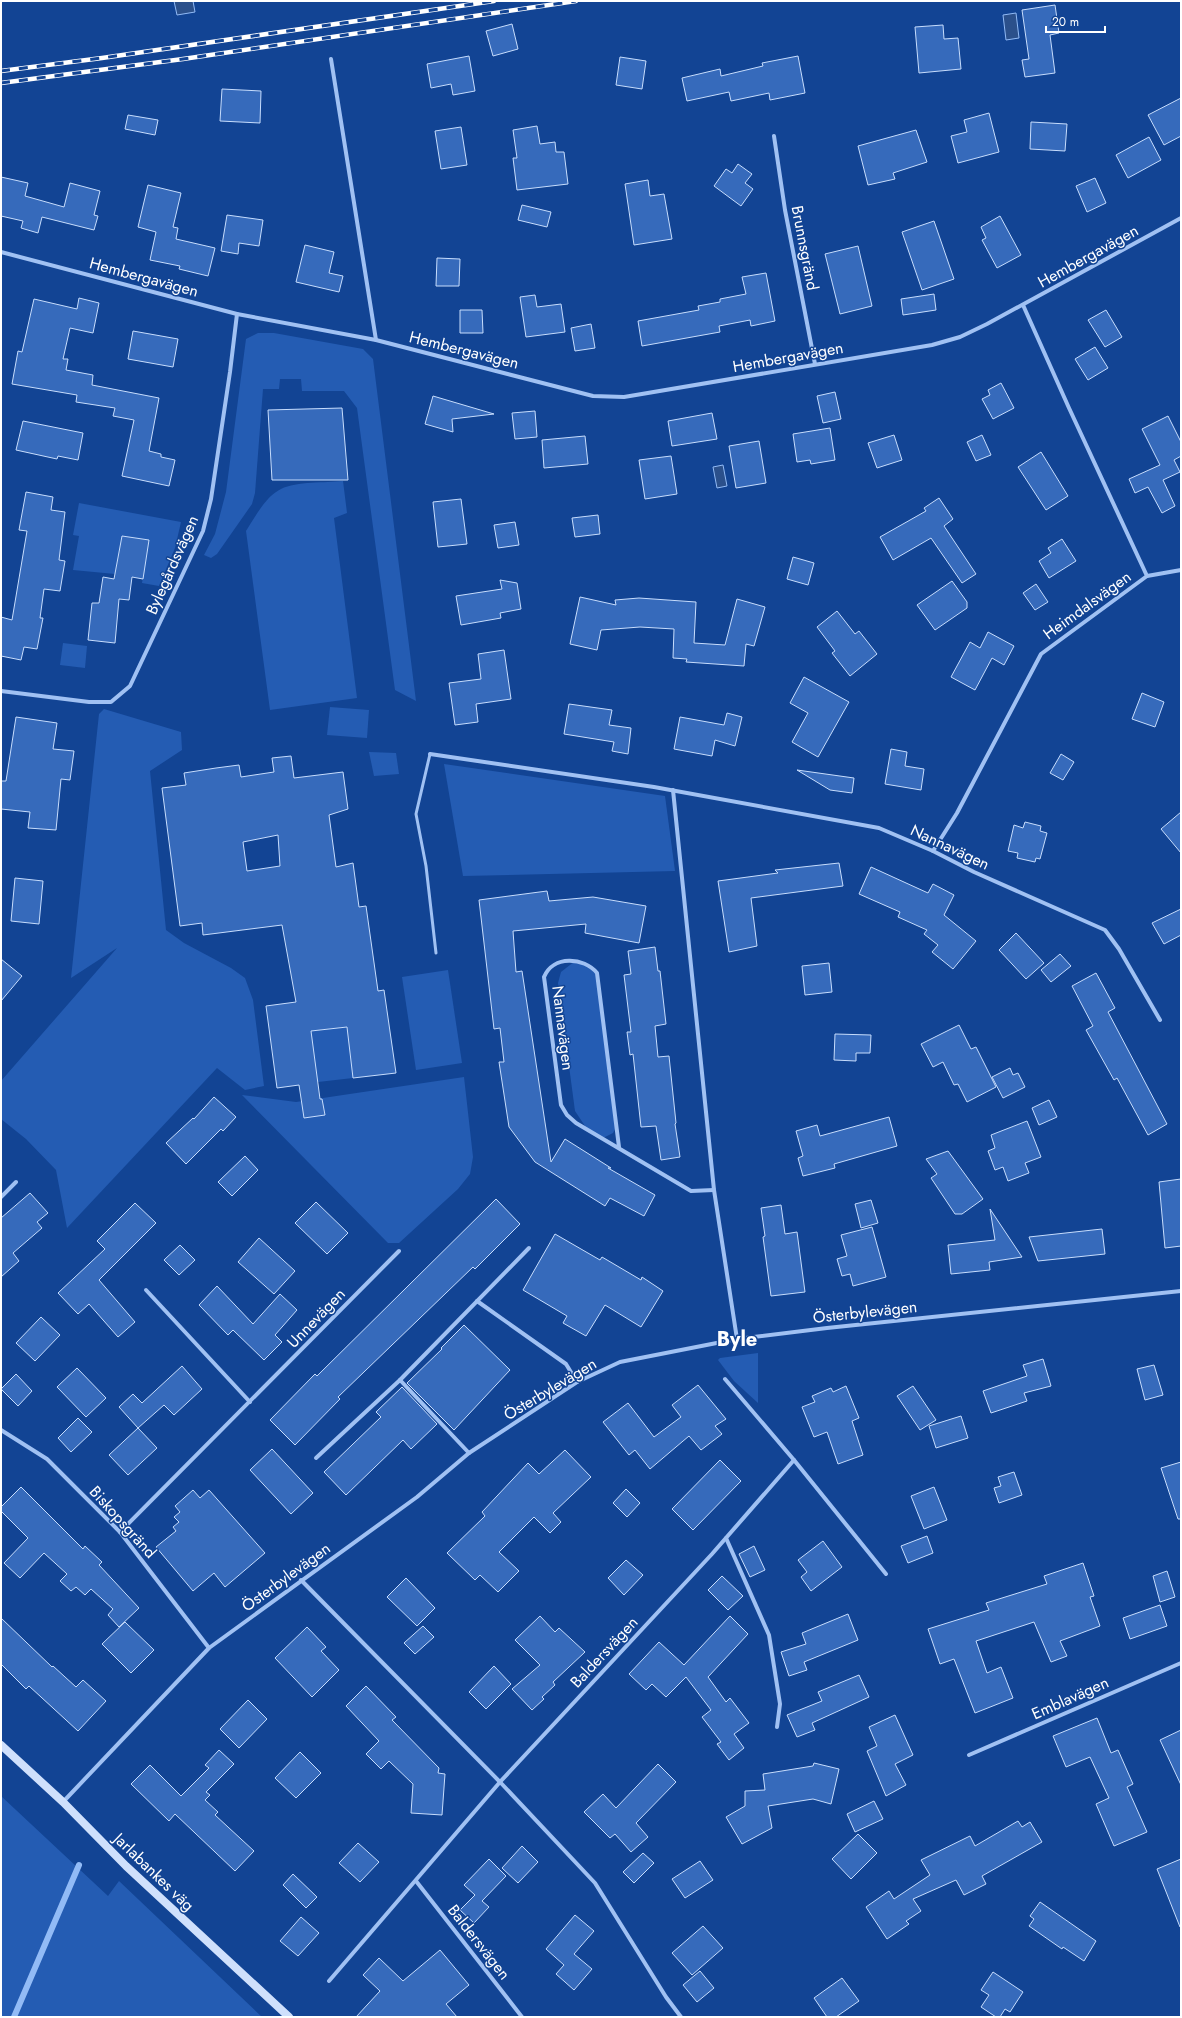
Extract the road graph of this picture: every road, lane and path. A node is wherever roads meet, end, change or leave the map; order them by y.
1 (331, 59) dead end
2 (774, 136) dead end
3 (1181, 218) edge
4 (1, 252) edge
5 (1023, 305) junction
6 (237, 314) junction
7 (376, 340) junction
8 (815, 364) junction
9 (1181, 570) edge
10 (1147, 576) junction
11 (1, 691) edge
12 (430, 754) joint
13 (673, 790) junction
14 (933, 851) junction
15 (436, 953) dead end
16 (1160, 1020) dead end
17 (619, 1148) junction
18 (16, 1182) dead end
19 (714, 1190) junction
20 (1, 1198) edge
21 (529, 1248) dead end
22 (399, 1251) dead end
23 (146, 1290) dead end
24 (1181, 1291) edge
25 (476, 1302) junction
26 (737, 1339) junction
27 (725, 1379) dead end
28 (400, 1380) junction
29 (577, 1382) junction
30 (250, 1402) junction
31 (1, 1430) edge
32 (469, 1453) junction
33 (316, 1458) dead end
34 (794, 1460) junction
35 (120, 1532) junction
36 (726, 1538) junction
37 (886, 1574) dead end
38 (301, 1580) junction
39 (210, 1648) junction
40 (1181, 1664) edge
41 (777, 1727) dead end
42 (1, 1745) edge
43 (969, 1755) dead end
44 (500, 1782) junction
45 (63, 1802) junction
46 (416, 1881) junction
47 (329, 1981) dead end
48 (289, 2017) edge
49 (522, 2017) edge
50 (681, 2017) edge

1 - 7 street
2 - 8 street, Brunnsgränd
3 - 5 street, Hembergavägen
4 - 6 street, Hembergavägen
5 - 8 street, Hembergavägen
5 - 10 street, Heimdalsvägen
6 - 7 street, Hembergavägen
6 - 11 street, Bylegårdsvägen
7 - 8 street, Hembergavägen
9 - 10 street
10 - 14 street, Heimdalsvägen
12 - 13 street, Nannavägen
12 - 15 lane
13 - 14 street, Nannavägen
13 - 19 street
14 - 16 street, Nannavägen
17 - 17 street, Nannavägen
17 - 19 street, Nannavägen
18 - 20 street
19 - 26 street
21 - 25 street
22 - 30 street, Unnevägen
23 - 30 street
24 - 26 street, Österbylevägen
25 - 28 street
25 - 29 street
26 - 29 street, Österbylevägen
27 - 34 street
28 - 32 street
28 - 33 street
29 - 32 street, Österbylevägen
30 - 35 street, Unnevägen
31 - 35 street, Biskopsgränd
32 - 38 street, Österbylevägen
34 - 36 street, Baldersvägen
34 - 37 street
35 - 39 street, Biskopsgränd
36 - 41 street
36 - 44 street, Baldersvägen
38 - 39 street, Österbylevägen
38 - 44 street
39 - 45 street, Österbylevägen
40 - 43 street, Emblavägen
42 - 45 main road, Jarlabankes väg
44 - 46 street, Baldersvägen
44 - 50 street
45 - 48 main road, Jarlabankes väg
46 - 47 street, Baldersvägen
46 - 49 street, Baldersvägen

